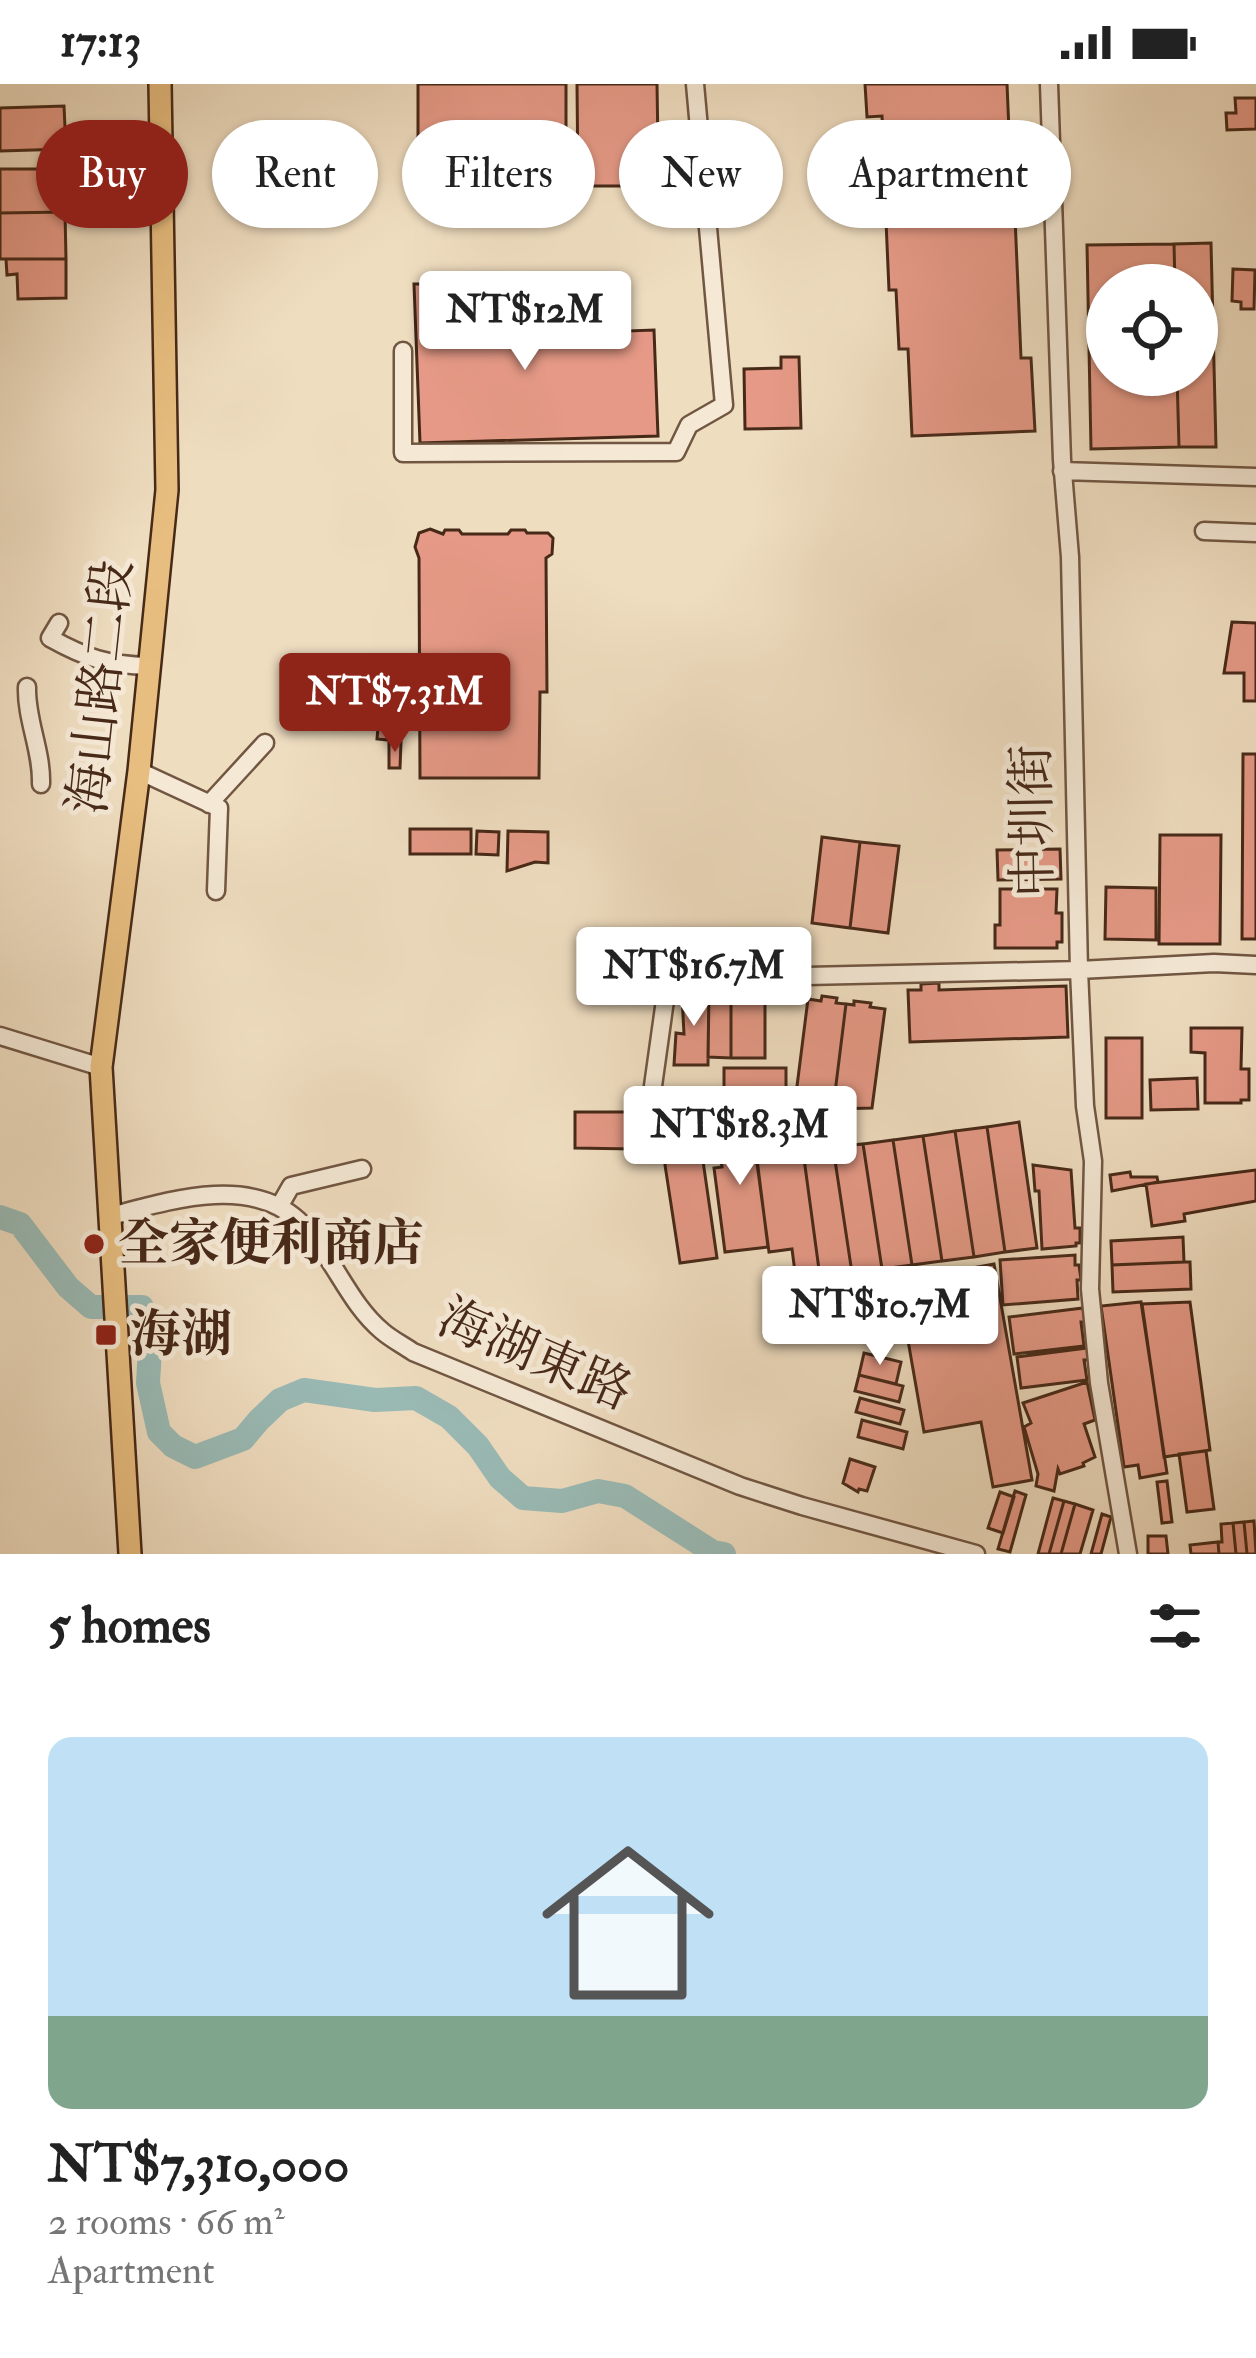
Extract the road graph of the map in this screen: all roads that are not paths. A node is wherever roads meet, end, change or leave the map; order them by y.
1 (160, 84) edge
2 (695, 84) edge
3 (1049, 84) edge
4 (403, 351) dead end
5 (1063, 471) junction
6 (1256, 477) edge
7 (1204, 531) dead end
8 (1256, 533) edge
9 (59, 623) dead end
10 (149, 666) junction
11 (27, 687) dead end
12 (265, 743) dead end
13 (139, 771) junction
14 (41, 784) dead end
15 (213, 806) junction
16 (216, 891) dead end
17 (1256, 965) edge
18 (1078, 970) junction
19 (1, 1038) edge
20 (101, 1067) junction
21 (644, 1143) dead end
22 (362, 1169) dead end
23 (279, 1207) junction
24 (111, 1216) junction
25 (130, 1554) edge
26 (976, 1554) edge
27 (1129, 1554) edge

1 - 10 main road, 海山路二段
2 - 4 street
3 - 5 street, 中圳街
5 - 6 street
5 - 18 street, 中圳街
7 - 8 street
9 - 10 street
10 - 13 main road, 海山路二段
11 - 14 street
12 - 15 street
13 - 15 street
13 - 20 main road, 海山路二段
15 - 16 street
17 - 18 street
18 - 21 street
18 - 27 street, 中圳街
19 - 20 street
20 - 24 main road, 海山路二段
22 - 23 street
23 - 24 street
23 - 26 street, 海湖東路
24 - 25 main road, 海山路二段

